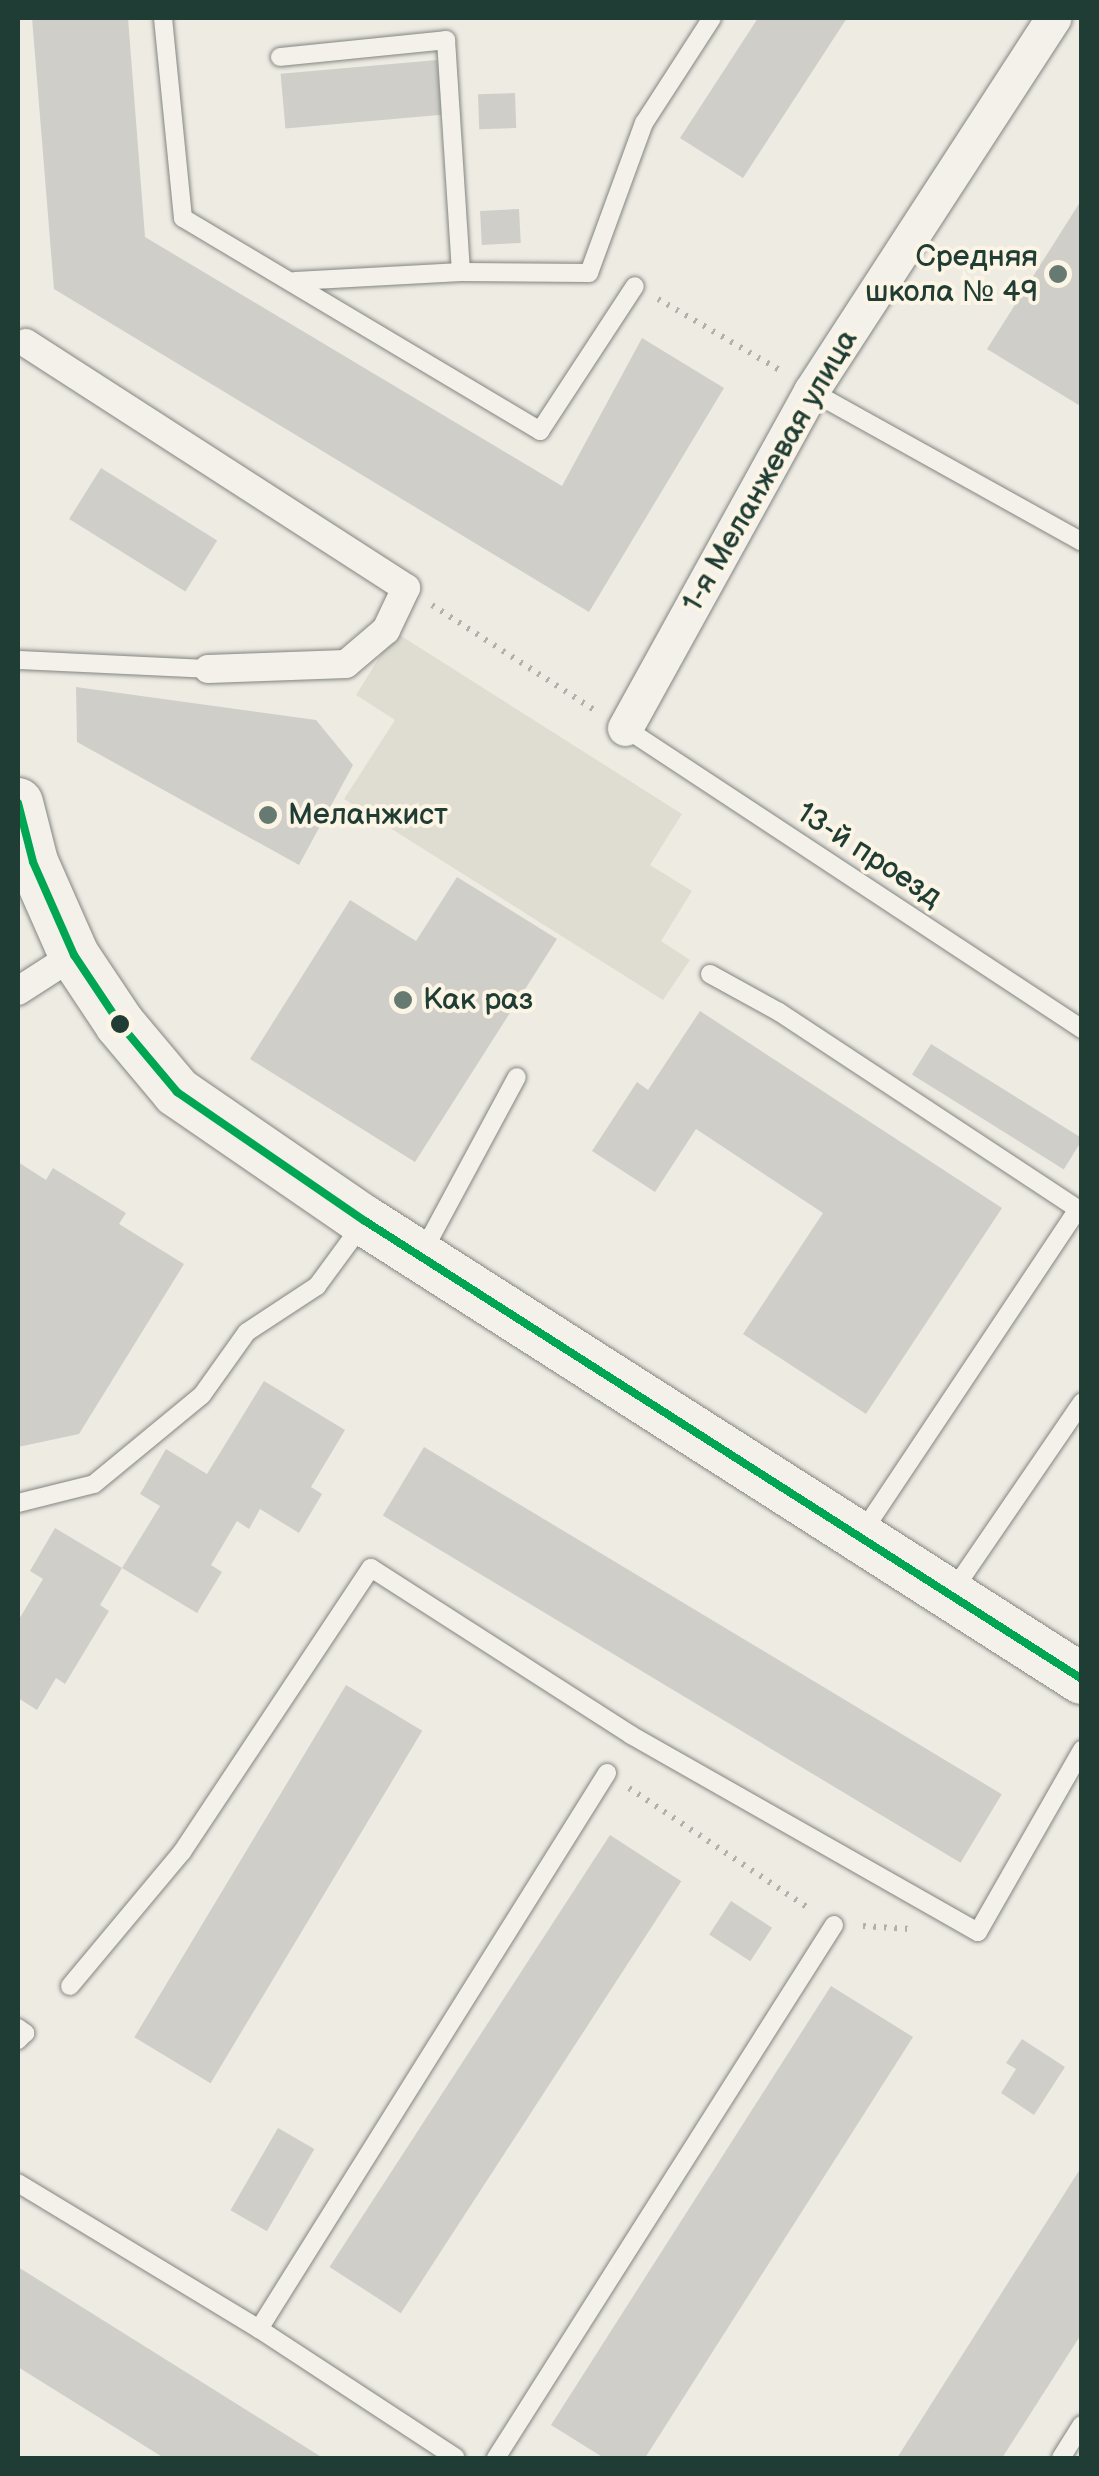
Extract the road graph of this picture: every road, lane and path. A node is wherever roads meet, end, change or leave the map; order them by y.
1 (164, 18) edge
2 (712, 18) edge
3 (1053, 18) edge
4 (280, 56) dead end
5 (460, 272) junction
6 (295, 282) junction
7 (635, 286) joint
8 (26, 343) dead end
9 (811, 392) junction
10 (1082, 542) edge
11 (406, 588) junction
12 (18, 660) edge
13 (208, 669) joint
14 (625, 728) junction
15 (18, 803) edge
16 (29, 883) edge
17 (74, 955) junction
18 (710, 974) dead end
19 (18, 991) edge
20 (1082, 1029) edge
21 (517, 1077) dead end
22 (365, 1221) junction
23 (420, 1256) junction
24 (1082, 1402) edge
25 (18, 1502) edge
26 (859, 1538) junction
27 (949, 1596) junction
28 (1082, 1679) edge
29 (1082, 1750) edge
30 (607, 1773) joint
31 (834, 1925) joint
32 (70, 1986) dead end
33 (18, 2028) edge
34 (18, 2040) edge
35 (18, 2183) edge
36 (259, 2330) junction
37 (1082, 2425) edge
38 (456, 2458) edge
39 (496, 2458) edge
40 (1061, 2458) edge

1 - 6 lane
2 - 5 lane
3 - 9 street, 1-я Меланжевая улица
4 - 5 lane
5 - 6 lane
6 - 7 lane
7 - 9 path
8 - 11 street
9 - 10 lane
9 - 14 street, 1-я Меланжевая улица
11 - 13 street
11 - 14 path
12 - 13 lane
14 - 20 lane, 13-й проезд
15 - 16 main road
16 - 17 main road
17 - 19 street
17 - 22 main road
18 - 26 lane
21 - 23 lane
22 - 23 main road
22 - 25 lane
23 - 26 main road
24 - 27 lane
26 - 27 main road
27 - 28 main road
29 - 32 lane
30 - 31 path
30 - 36 lane
31 - 39 lane
33 - 34 lane
35 - 36 lane
36 - 38 lane
37 - 40 lane

